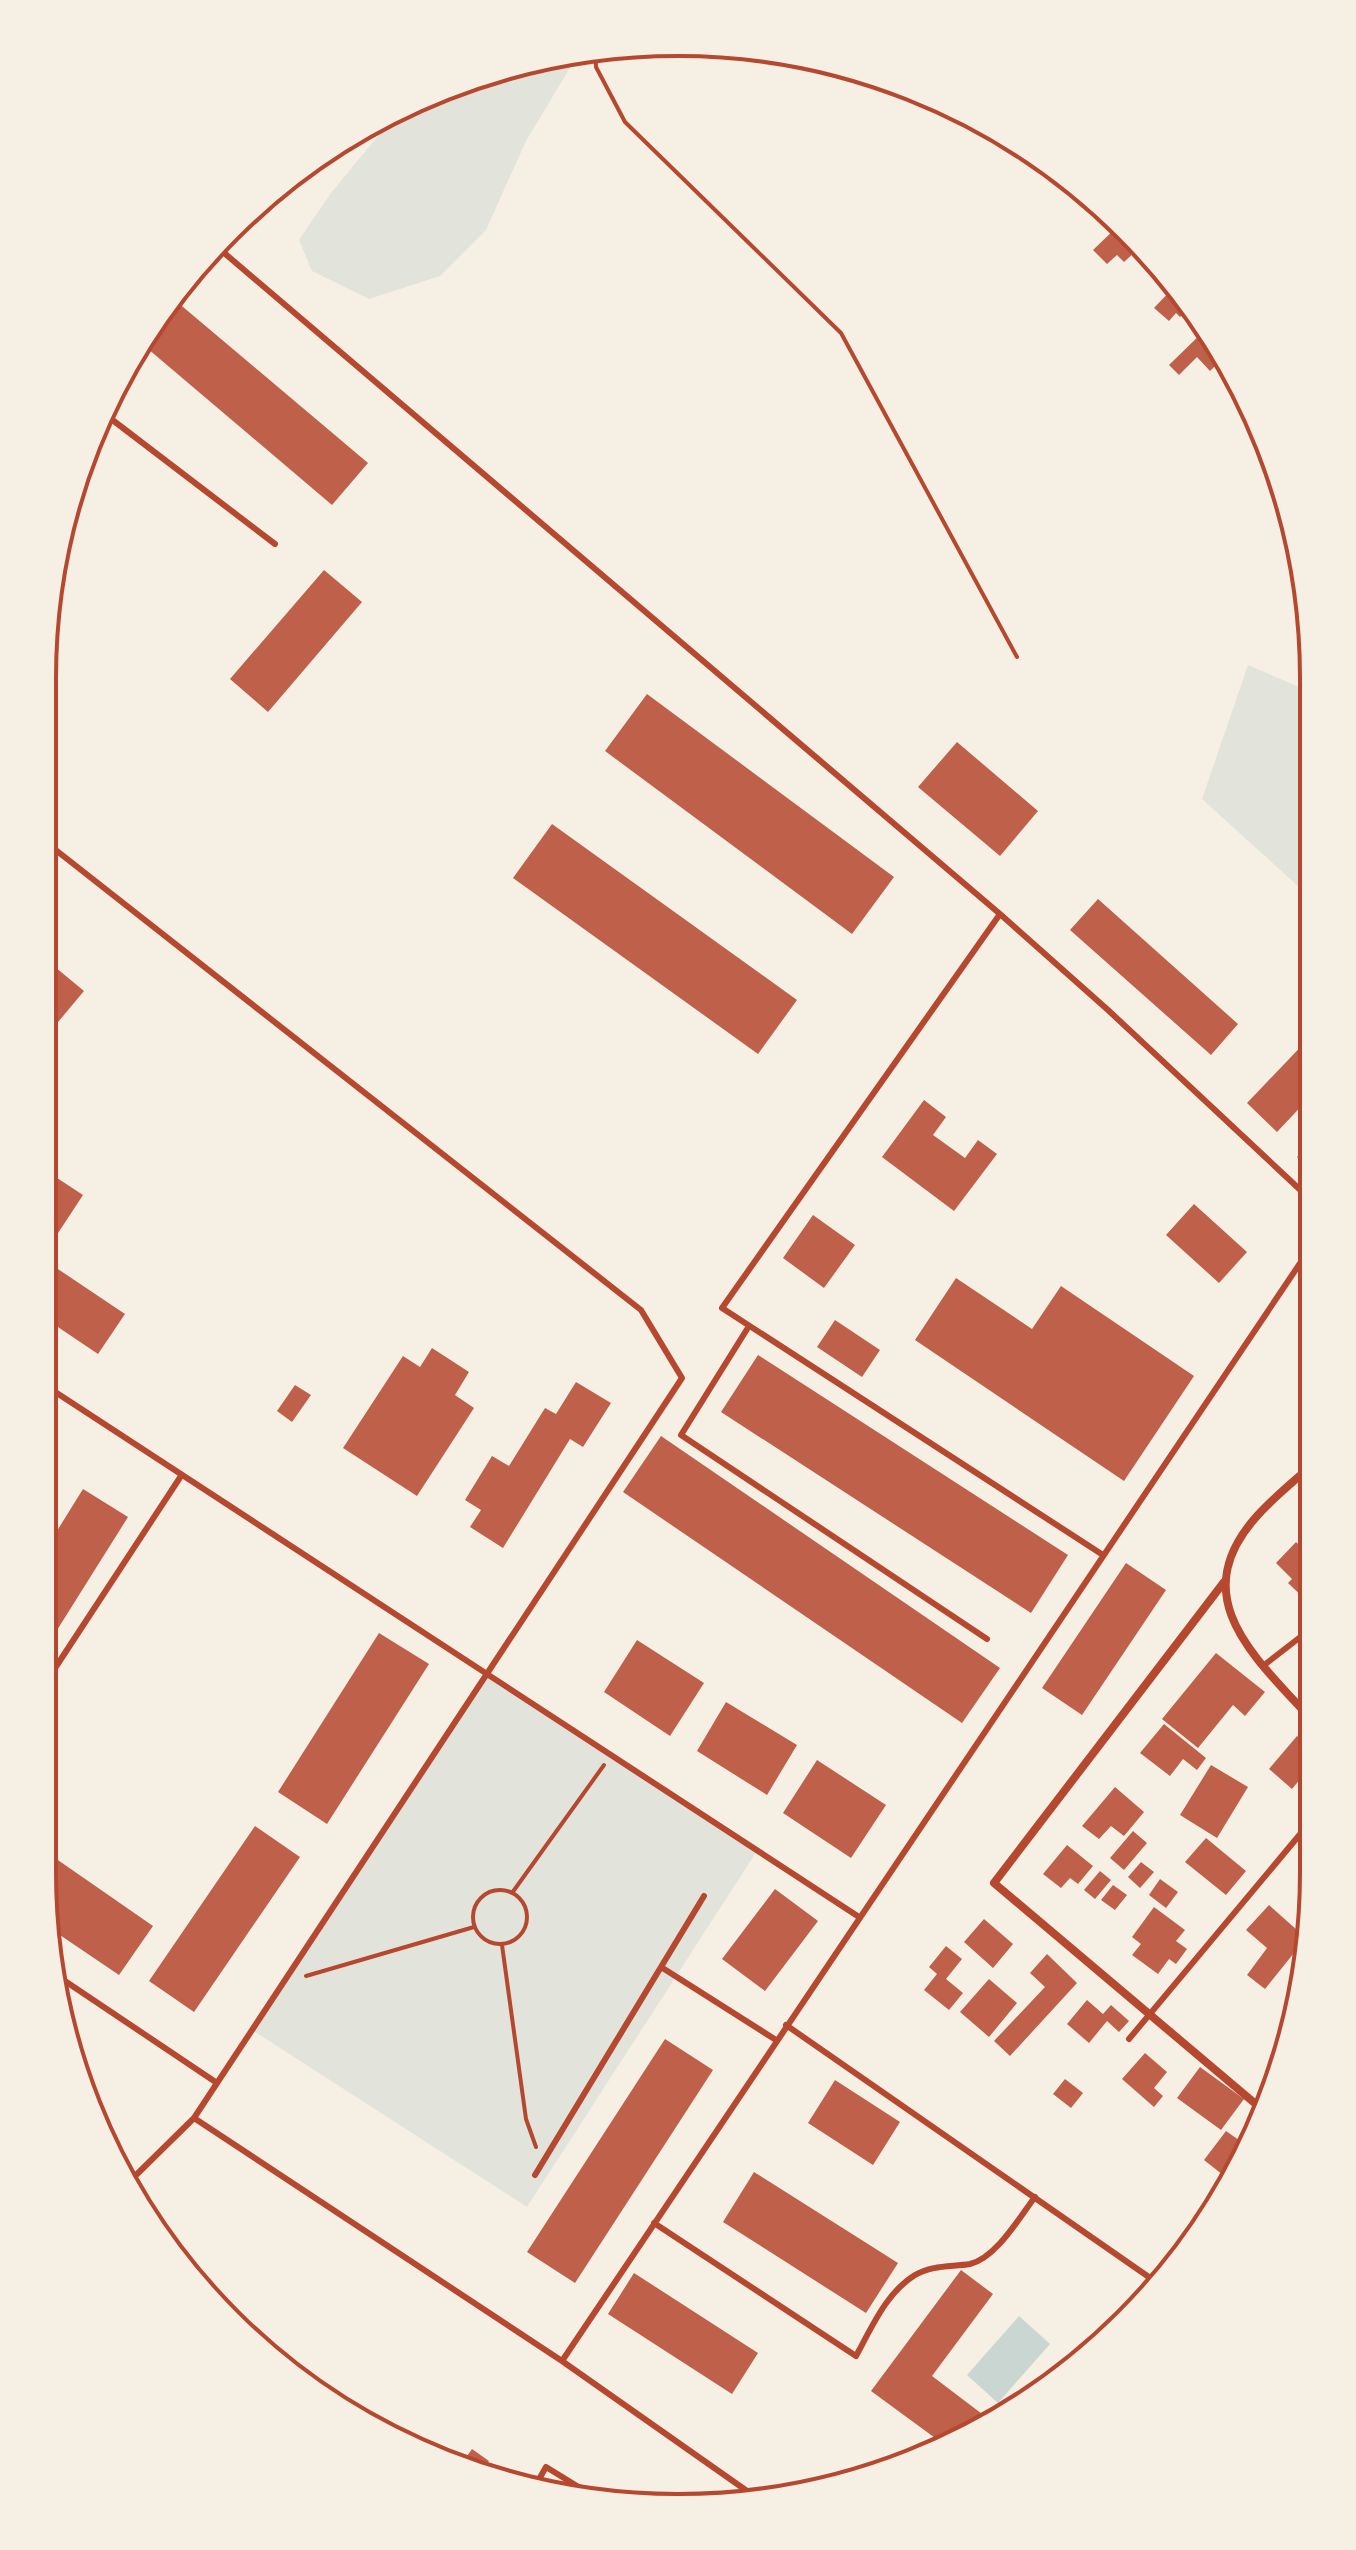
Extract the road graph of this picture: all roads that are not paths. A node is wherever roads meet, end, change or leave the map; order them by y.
1 (224, 253) edge
2 (112, 420) edge
3 (275, 544) dead end
4 (56, 850) edge
5 (1000, 914) junction
6 (1300, 1190) edge
7 (1300, 1263) edge
8 (749, 1326) junction
9 (56, 1393) edge
10 (181, 1476) junction
11 (1300, 1476) edge
12 (1103, 1555) junction
13 (1224, 1582) junction
14 (1300, 1637) edge
15 (987, 1639) dead end
16 (1263, 1666) junction
17 (56, 1667) edge
18 (486, 1676) junction
19 (1300, 1707) edge
20 (1300, 1834) edge
21 (704, 1896) dead end
22 (859, 1917) junction
23 (661, 1967) junction
24 (66, 1982) edge
25 (1150, 2014) junction
26 (786, 2025) junction
27 (1129, 2039) dead end
28 (776, 2040) junction
29 (217, 2083) junction
30 (1255, 2104) edge
31 (194, 2118) junction
32 (535, 2175) dead end
33 (135, 2176) edge
34 (1035, 2197) junction
35 (654, 2223) junction
36 (1150, 2278) edge
37 (562, 2361) junction
38 (540, 2478) edge
39 (576, 2485) edge
40 (746, 2490) edge

1 - 5 lane
2 - 3 lane
4 - 18 lane
5 - 6 lane
5 - 8 lane
7 - 12 lane
8 - 12 lane
8 - 15 lane
9 - 10 lane
10 - 17 lane
10 - 18 lane
11 - 13 street
12 - 22 lane
13 - 16 street
13 - 25 street
14 - 16 lane
16 - 19 street
18 - 22 lane
18 - 29 lane
20 - 25 lane
21 - 23 lane
22 - 26 lane
23 - 28 lane
23 - 32 lane
24 - 29 lane
25 - 27 lane
25 - 30 street
26 - 28 lane
26 - 34 lane
28 - 35 lane
29 - 31 lane
31 - 33 lane
31 - 37 lane
34 - 35 lane
34 - 36 lane
35 - 37 lane
37 - 40 lane
38 - 39 lane

